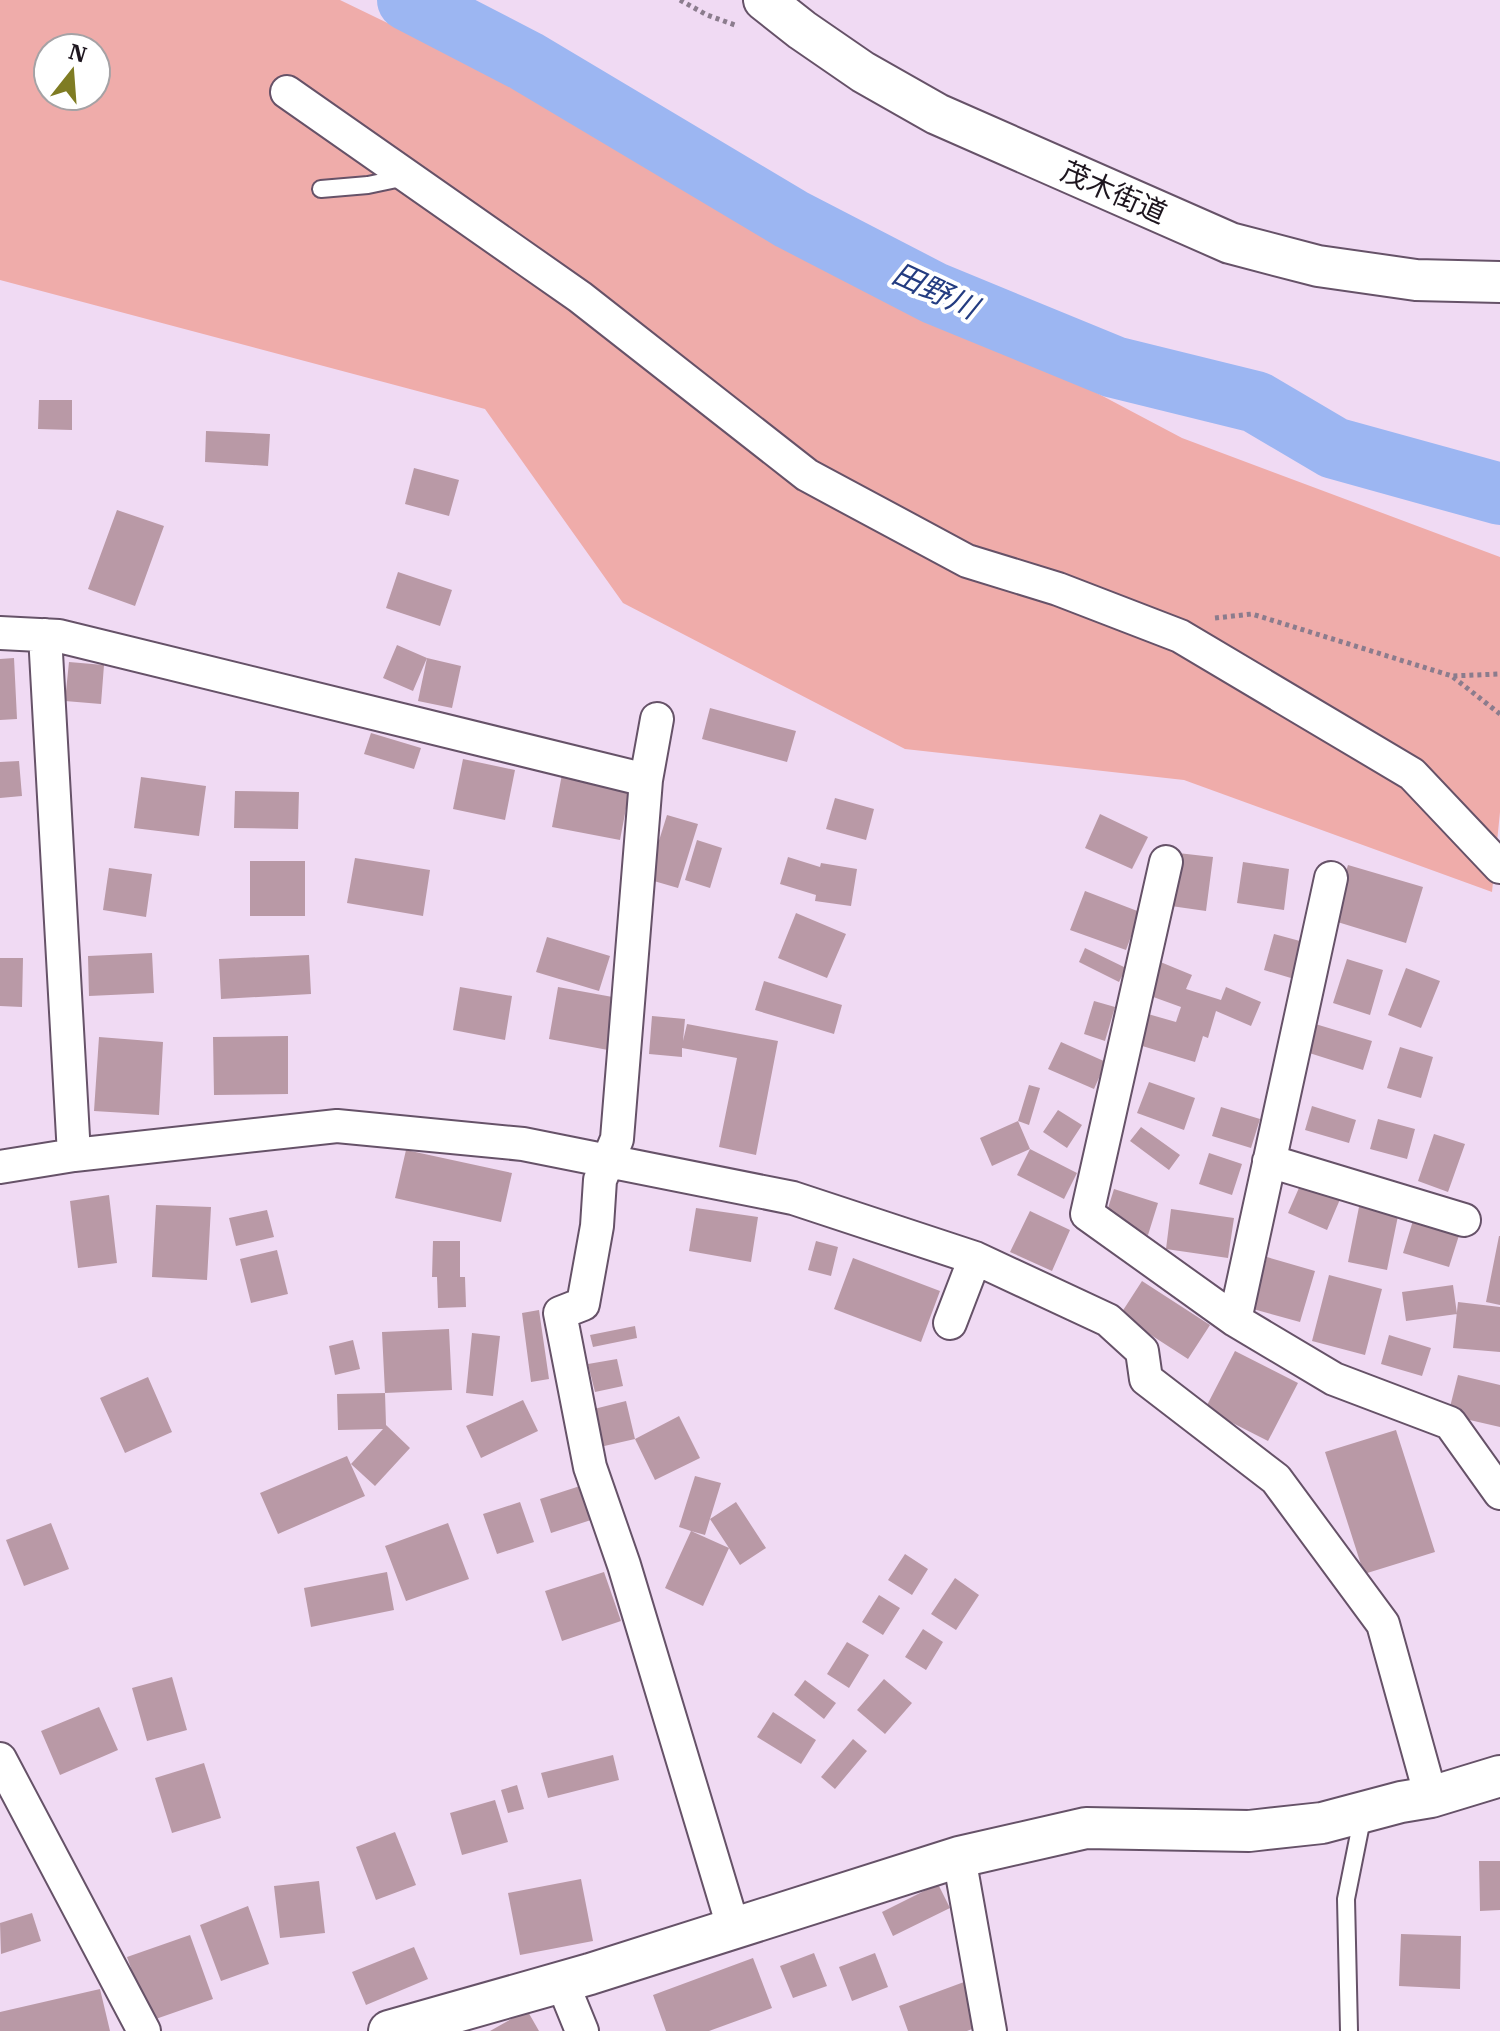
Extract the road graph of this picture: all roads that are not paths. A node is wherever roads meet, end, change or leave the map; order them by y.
1 (764, 0) edge
2 (287, 92) dead end
3 (408, 176) junction
4 (321, 189) dead end
5 (1500, 282) edge
6 (0, 633) edge
7 (45, 635) junction
8 (657, 719) dead end
9 (646, 780) junction
10 (1166, 862) dead end
11 (1500, 867) edge
12 (1331, 878) dead end
13 (74, 1155) junction
14 (609, 1161) junction
15 (1269, 1161) junction
16 (0, 1167) edge
17 (1464, 1220) dead end
18 (975, 1258) junction
19 (1235, 1320) junction
20 (950, 1323) dead end
21 (1500, 1493) edge
22 (0, 1759) edge
23 (1500, 1776) edge
24 (1431, 1797) junction
25 (1363, 1813) junction
26 (959, 1857) junction
27 (734, 1930) junction
28 (562, 1982) junction
29 (144, 2031) edge
30 (389, 2031) edge
31 (582, 2031) edge
32 (990, 2031) edge
33 (1349, 2031) edge

1 - 5 street, 茂木街道
2 - 3 street
3 - 4 lane
3 - 11 street
6 - 7 street
7 - 9 street
7 - 13 street
8 - 9 street
9 - 14 street
10 - 19 street
12 - 15 street
13 - 14 street
13 - 16 street
14 - 18 street
14 - 27 street
15 - 17 street
15 - 19 street
18 - 20 street
18 - 24 street
19 - 21 street
22 - 29 street
23 - 24 street
24 - 25 street
25 - 26 street
25 - 33 lane
26 - 27 street
26 - 32 street
27 - 28 street
28 - 30 street
28 - 31 street

